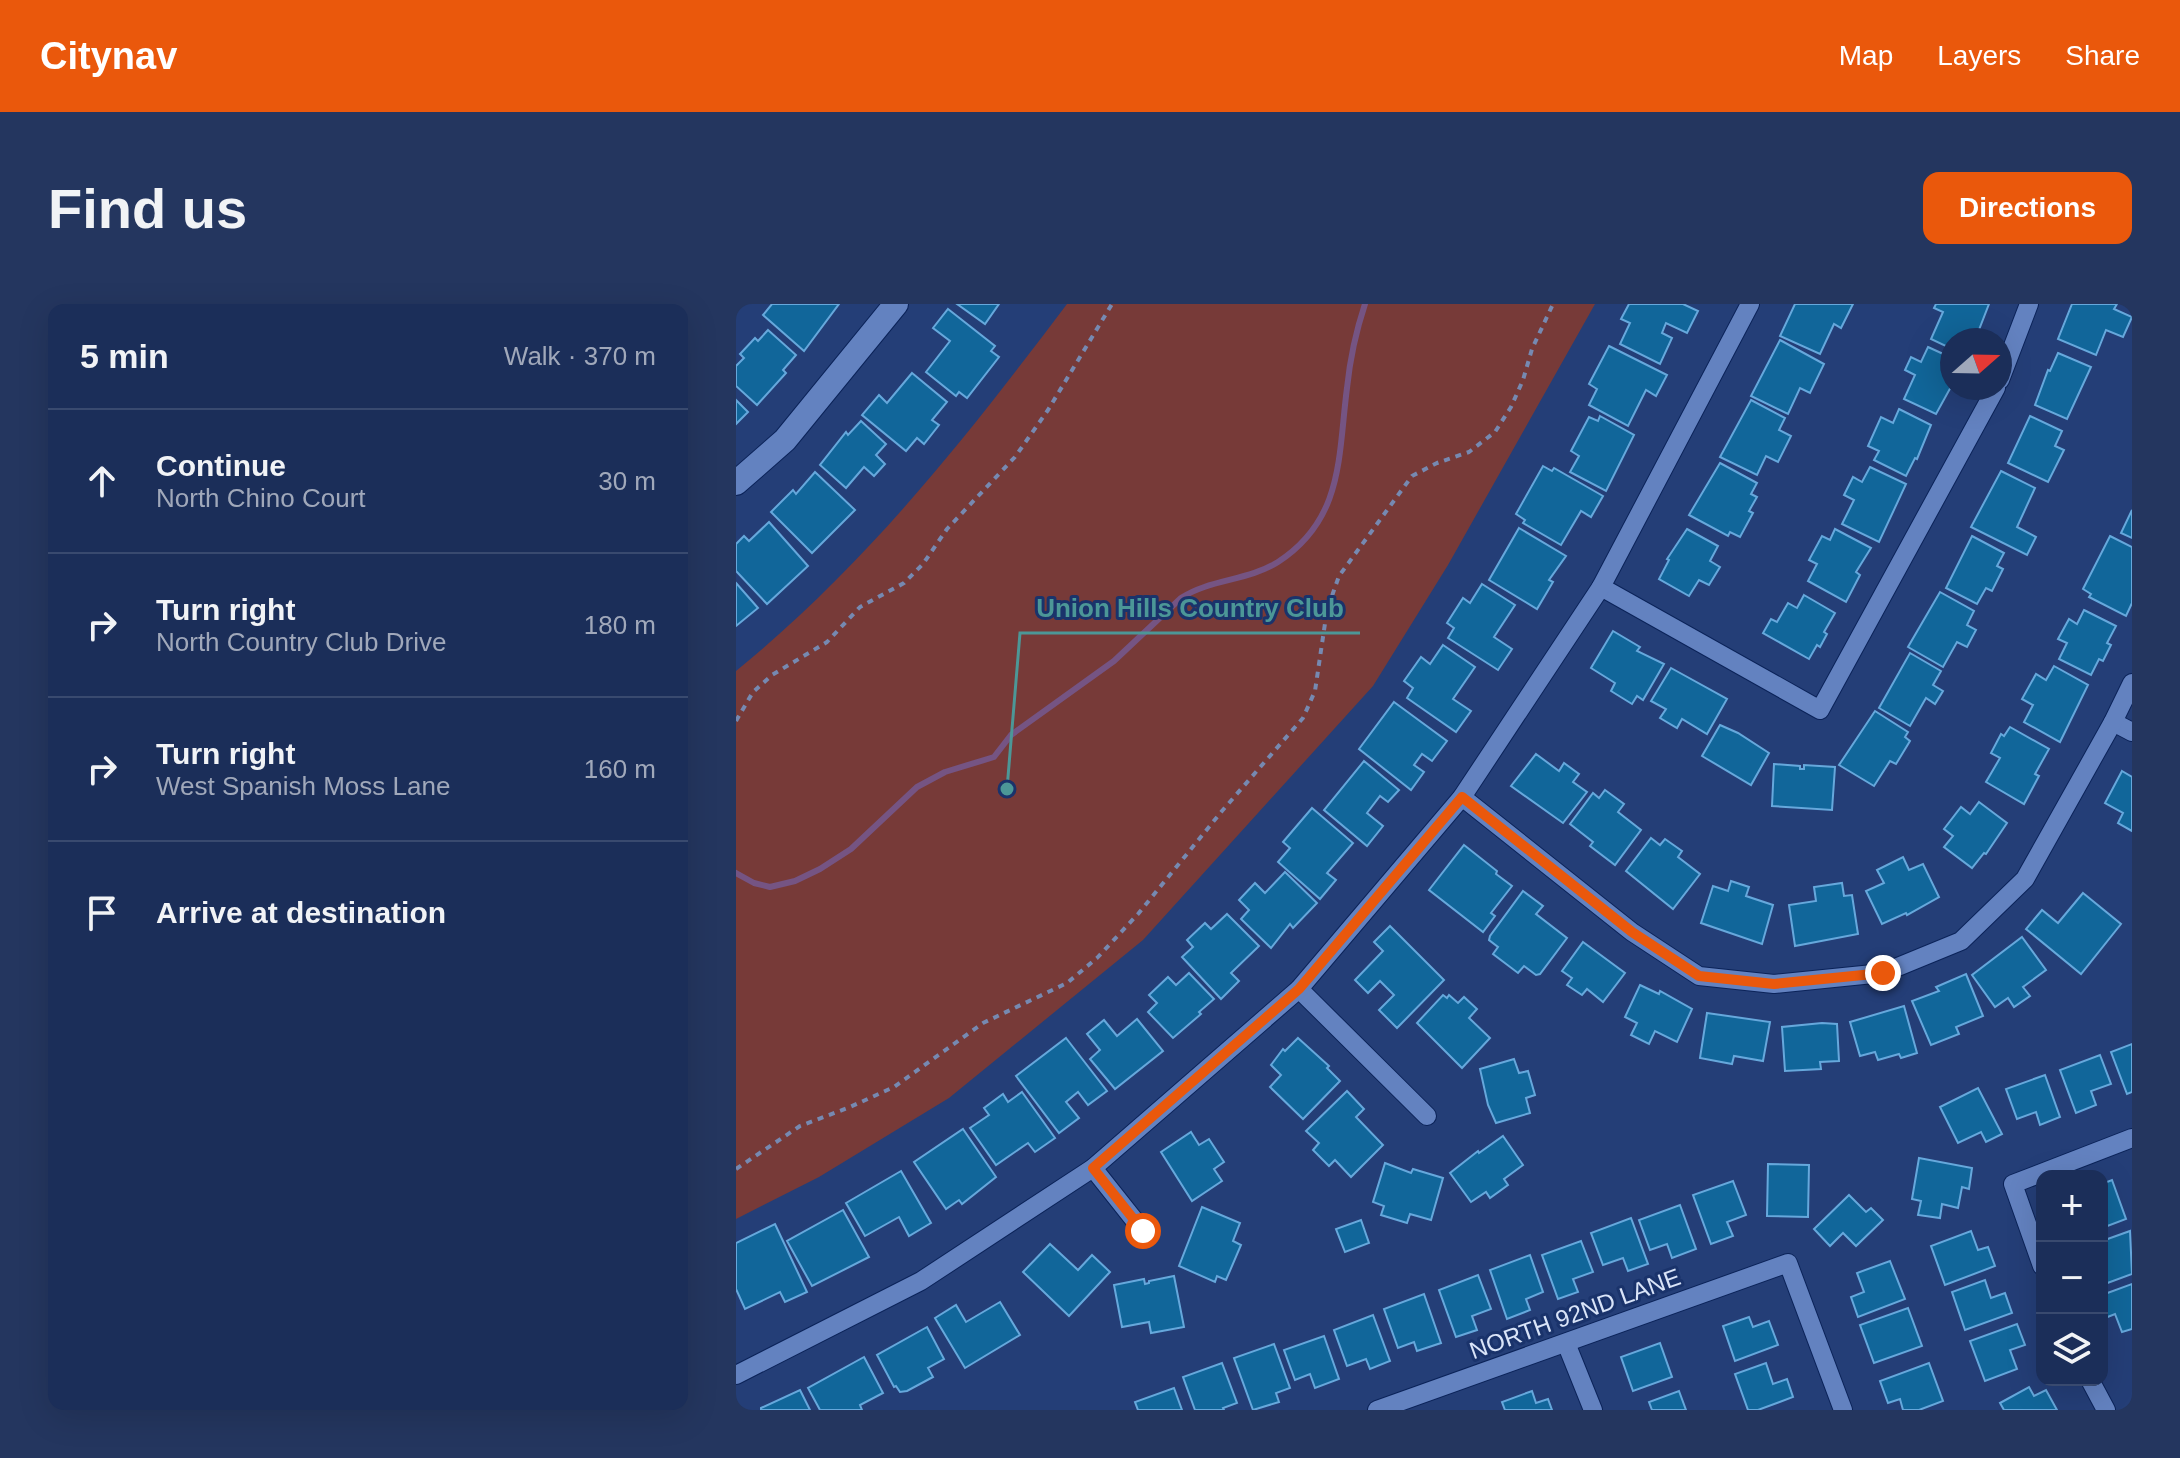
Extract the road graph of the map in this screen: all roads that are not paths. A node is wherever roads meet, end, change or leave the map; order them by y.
1 (896, 304) edge
2 (1750, 304) edge
3 (2029, 304) edge
4 (2012, 349) edge
5 (1989, 400) edge
6 (736, 483) edge
7 (1601, 587) junction
8 (2132, 683) edge
9 (2113, 722) junction
10 (2132, 732) edge
11 (1462, 797) junction
12 (1299, 989) junction
13 (1427, 1116) dead end
14 (2132, 1138) edge
15 (1093, 1168) junction
16 (1143, 1231) dead end
17 (2036, 1249) edge
18 (1566, 1343) junction
19 (736, 1375) edge
20 (2093, 1386) edge
21 (1377, 1410) edge
22 (1593, 1410) edge
23 (1843, 1410) edge
24 (2106, 1410) edge

1 - 6 street
2 - 7 street
3 - 4 street
5 - 7 street
7 - 11 street
8 - 9 street
9 - 10 street
9 - 11 street
11 - 12 street
12 - 13 street
12 - 15 street
14 - 17 street
15 - 16 street
15 - 19 street
18 - 21 street, NORTH 92ND LANE
18 - 22 street
18 - 23 street, NORTH 92ND LANE
20 - 24 street

